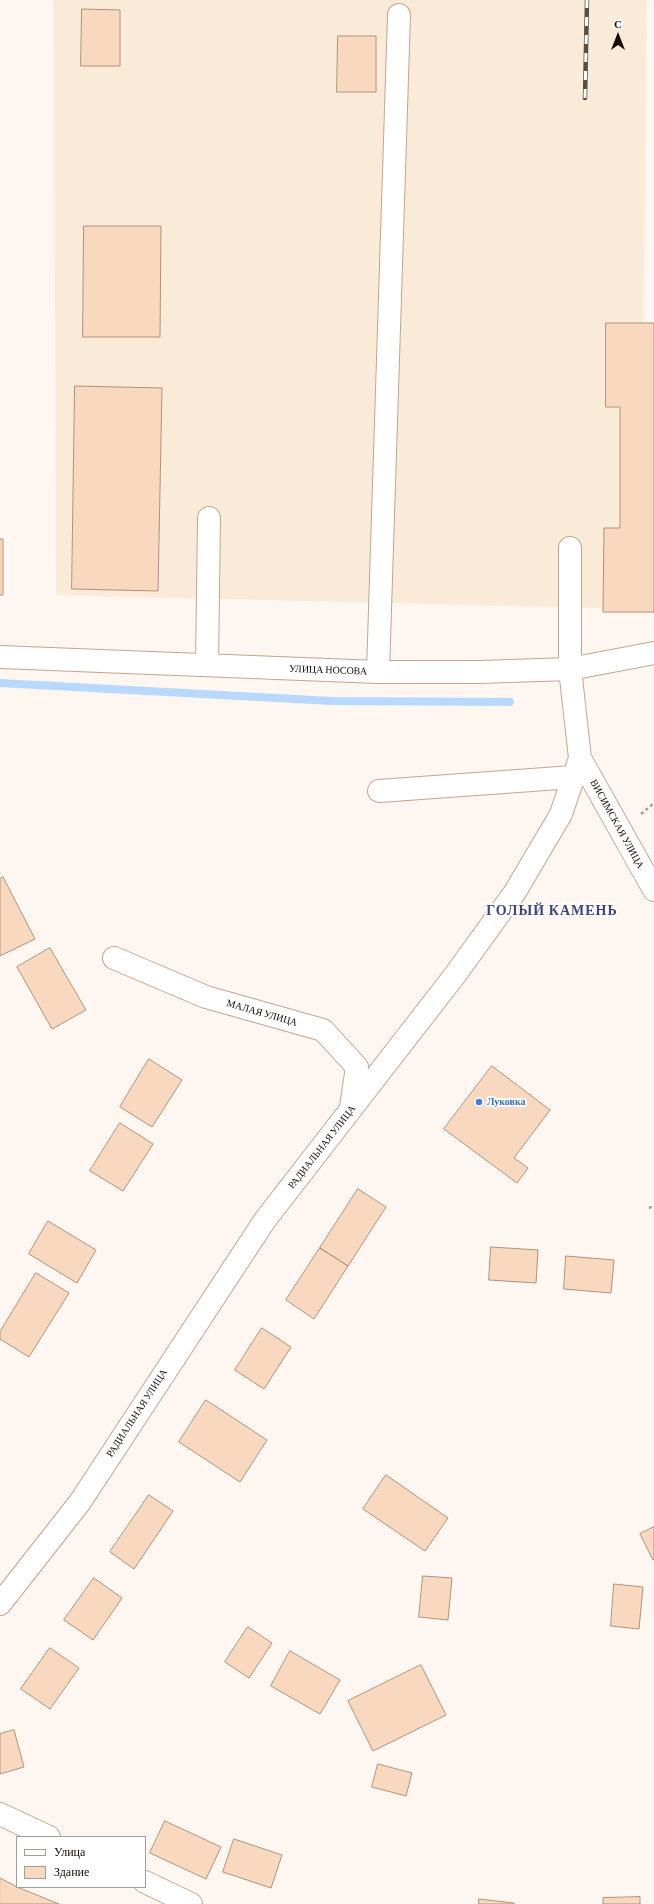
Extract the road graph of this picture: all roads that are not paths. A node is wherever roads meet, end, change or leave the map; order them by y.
1 (399, 15) dead end
2 (209, 518) dead end
3 (570, 548) dead end
4 (654, 653) edge
5 (0, 657) edge
6 (207, 665) junction
7 (570, 669) junction
8 (378, 672) junction
9 (576, 768) junction
10 (379, 791) dead end
11 (654, 890) edge
12 (114, 958) dead end
13 (350, 1110) junction
14 (0, 1604) edge
15 (0, 1814) edge
16 (47, 1836) edge
17 (146, 1882) edge
18 (191, 1904) edge

1 - 8 street
2 - 6 street
3 - 7 street, РАДИАЛЬНАЯ УЛИЦА
4 - 7 street, УЛИЦА НОСОВА
5 - 6 street, УЛИЦА НОСОВА
6 - 8 street, УЛИЦА НОСОВА
7 - 8 street, УЛИЦА НОСОВА
7 - 9 street, РАДИАЛЬНАЯ УЛИЦА
9 - 10 street
9 - 11 street, ВИСИМСКАЯ УЛИЦА
9 - 13 street, РАДИАЛЬНАЯ УЛИЦА
12 - 13 street, МАЛАЯ УЛИЦА
13 - 14 street, РАДИАЛЬНАЯ УЛИЦА
15 - 16 street
17 - 18 street

